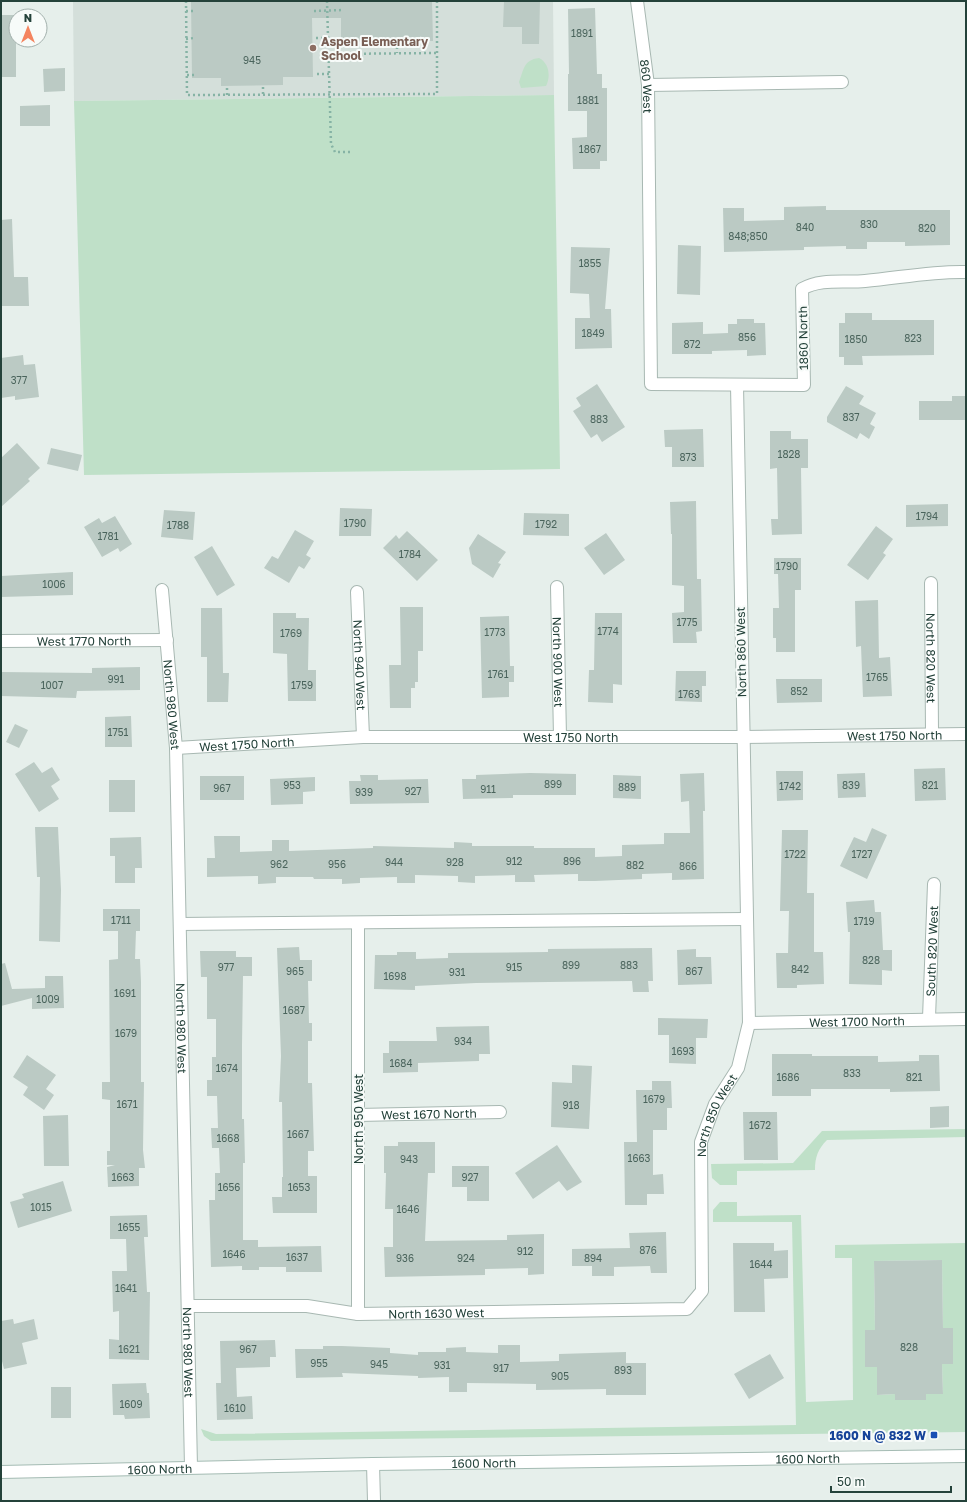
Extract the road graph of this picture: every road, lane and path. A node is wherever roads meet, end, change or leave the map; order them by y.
1 (186, 1) edge
2 (327, 1) edge
3 (436, 1) edge
4 (637, 1) edge
5 (344, 10) dead end
6 (314, 11) dead end
7 (328, 11) junction
8 (186, 12) junction
9 (195, 12) dead end
10 (194, 38) dead end
11 (316, 38) dead end
12 (328, 38) junction
13 (186, 39) junction
14 (397, 42) dead end
15 (397, 53) junction
16 (436, 53) junction
17 (329, 54) junction
18 (317, 74) dead end
19 (329, 74) junction
20 (187, 75) junction
21 (195, 75) dead end
22 (842, 82) dead end
23 (648, 85) junction
24 (227, 87) dead end
25 (263, 87) dead end
26 (330, 94) junction
27 (227, 95) junction
28 (263, 95) junction
29 (350, 152) dead end
30 (966, 272) edge
31 (650, 296) joint
32 (736, 385) junction
33 (931, 583) dead end
34 (557, 587) dead end
35 (162, 590) dead end
36 (358, 592) dead end
37 (167, 640) junction
38 (1, 641) edge
39 (932, 734) junction
40 (966, 734) edge
41 (363, 737) junction
42 (560, 737) junction
43 (742, 737) junction
44 (176, 748) junction
45 (934, 884) dead end
46 (746, 919) junction
47 (358, 923) junction
48 (180, 924) junction
49 (929, 1018) junction
50 (966, 1019) edge
51 (749, 1023) junction
52 (500, 1112) dead end
53 (358, 1115) junction
54 (188, 1306) junction
55 (687, 1309) joint
56 (358, 1314) junction
57 (966, 1456) edge
58 (373, 1464) junction
59 (191, 1467) junction
60 (1, 1472) edge
61 (374, 1501) edge

1 - 8 path
2 - 7 path
3 - 16 path
4 - 23 street, 860 West
5 - 7 path
6 - 7 path
7 - 12 path
8 - 9 path
8 - 13 path
10 - 13 path
11 - 12 path
12 - 17 path
13 - 20 path
14 - 15 path
15 - 16 path
15 - 17 path
16 - 26 path
17 - 19 path
18 - 19 path
19 - 26 path
20 - 21 path
20 - 27 path
22 - 23 street
23 - 31 street, 860 West
24 - 27 path
25 - 28 path
26 - 28 path
26 - 29 path
27 - 28 path
30 - 32 street, 1860 North
31 - 32 street, 1860 North
32 - 43 street, North 860 West
33 - 39 street, North 820 West
34 - 42 street, North 900 West
35 - 37 street, North 980 West
36 - 41 street, North 940 West
37 - 38 street, West 1770 North
37 - 44 street, North 980 West
39 - 40 street, West 1750 North
39 - 43 street, West 1750 North
41 - 42 street, West 1750 North
41 - 44 street, West 1750 North
42 - 43 street, West 1750 North
43 - 46 street, North 860 West
44 - 48 street, North 980 West
45 - 49 street, South 820 West
46 - 47 street
46 - 51 street, North 850 West
47 - 48 street
47 - 53 street, North 950 West
48 - 54 street, North 980 West
49 - 50 street, West 1700 North
49 - 51 street, West 1700 North
51 - 55 street, North 850 West
52 - 53 street, West 1670 North
53 - 56 street, North 950 West
54 - 56 street, North 1630 West
54 - 59 street, North 980 West
55 - 56 street, North 1630 West
57 - 58 street, 1600 North
58 - 59 street, 1600 North
58 - 61 street
59 - 60 street, 1600 North

